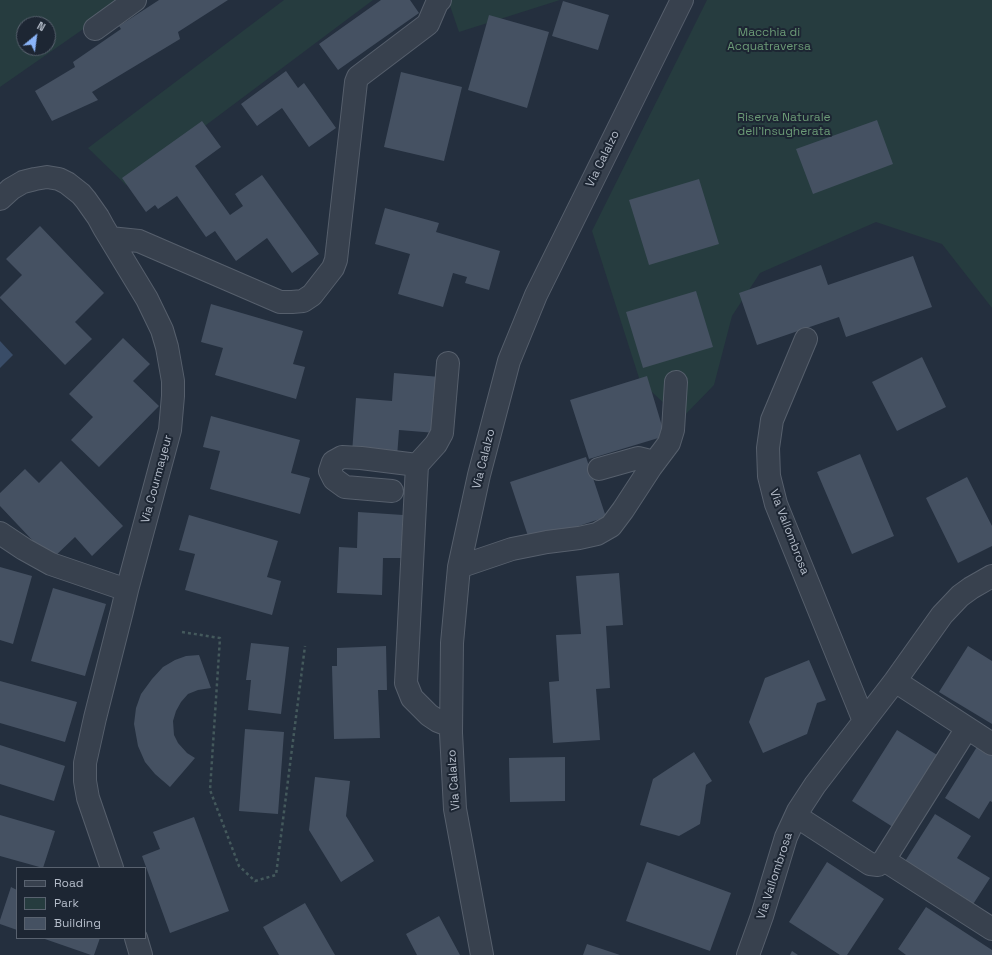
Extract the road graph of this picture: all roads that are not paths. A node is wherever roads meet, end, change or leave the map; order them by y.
1 (135, 0) edge
2 (440, 0) edge
3 (682, 0) edge
4 (95, 29) dead end
5 (0, 198) edge
6 (110, 238) junction
7 (806, 340) dead end
8 (448, 363) dead end
9 (676, 382) dead end
10 (654, 462) junction
11 (417, 465) junction
12 (599, 469) dead end
13 (392, 491) dead end
14 (0, 533) edge
15 (459, 567) junction
16 (992, 576) edge
17 (127, 590) junction
18 (895, 681) junction
19 (864, 721) junction
20 (451, 726) junction
21 (967, 728) junction
22 (992, 744) edge
23 (796, 816) junction
24 (884, 860) junction
25 (112, 867) edge
26 (992, 929) edge
27 (136, 939) edge
28 (141, 955) edge
29 (482, 955) edge
30 (748, 955) edge

1 - 4 street
2 - 6 street
3 - 15 street, Via Calalzo
5 - 6 street, Via Courmayeur
6 - 17 street, Via Courmayeur
7 - 19 street, Via Vallombrosa
8 - 11 street
9 - 10 street
10 - 12 street
10 - 15 street
11 - 13 street
11 - 20 street
14 - 17 street
15 - 20 street, Via Calalzo
16 - 18 street, Via Vallombrosa
17 - 25 street, Via Courmayeur
18 - 19 street, Via Vallombrosa
18 - 21 street
19 - 23 street, Via Vallombrosa
20 - 29 street, Via Calalzo
21 - 22 street
21 - 24 street
23 - 24 street
23 - 30 street, Via Vallombrosa
24 - 26 street
27 - 28 street

